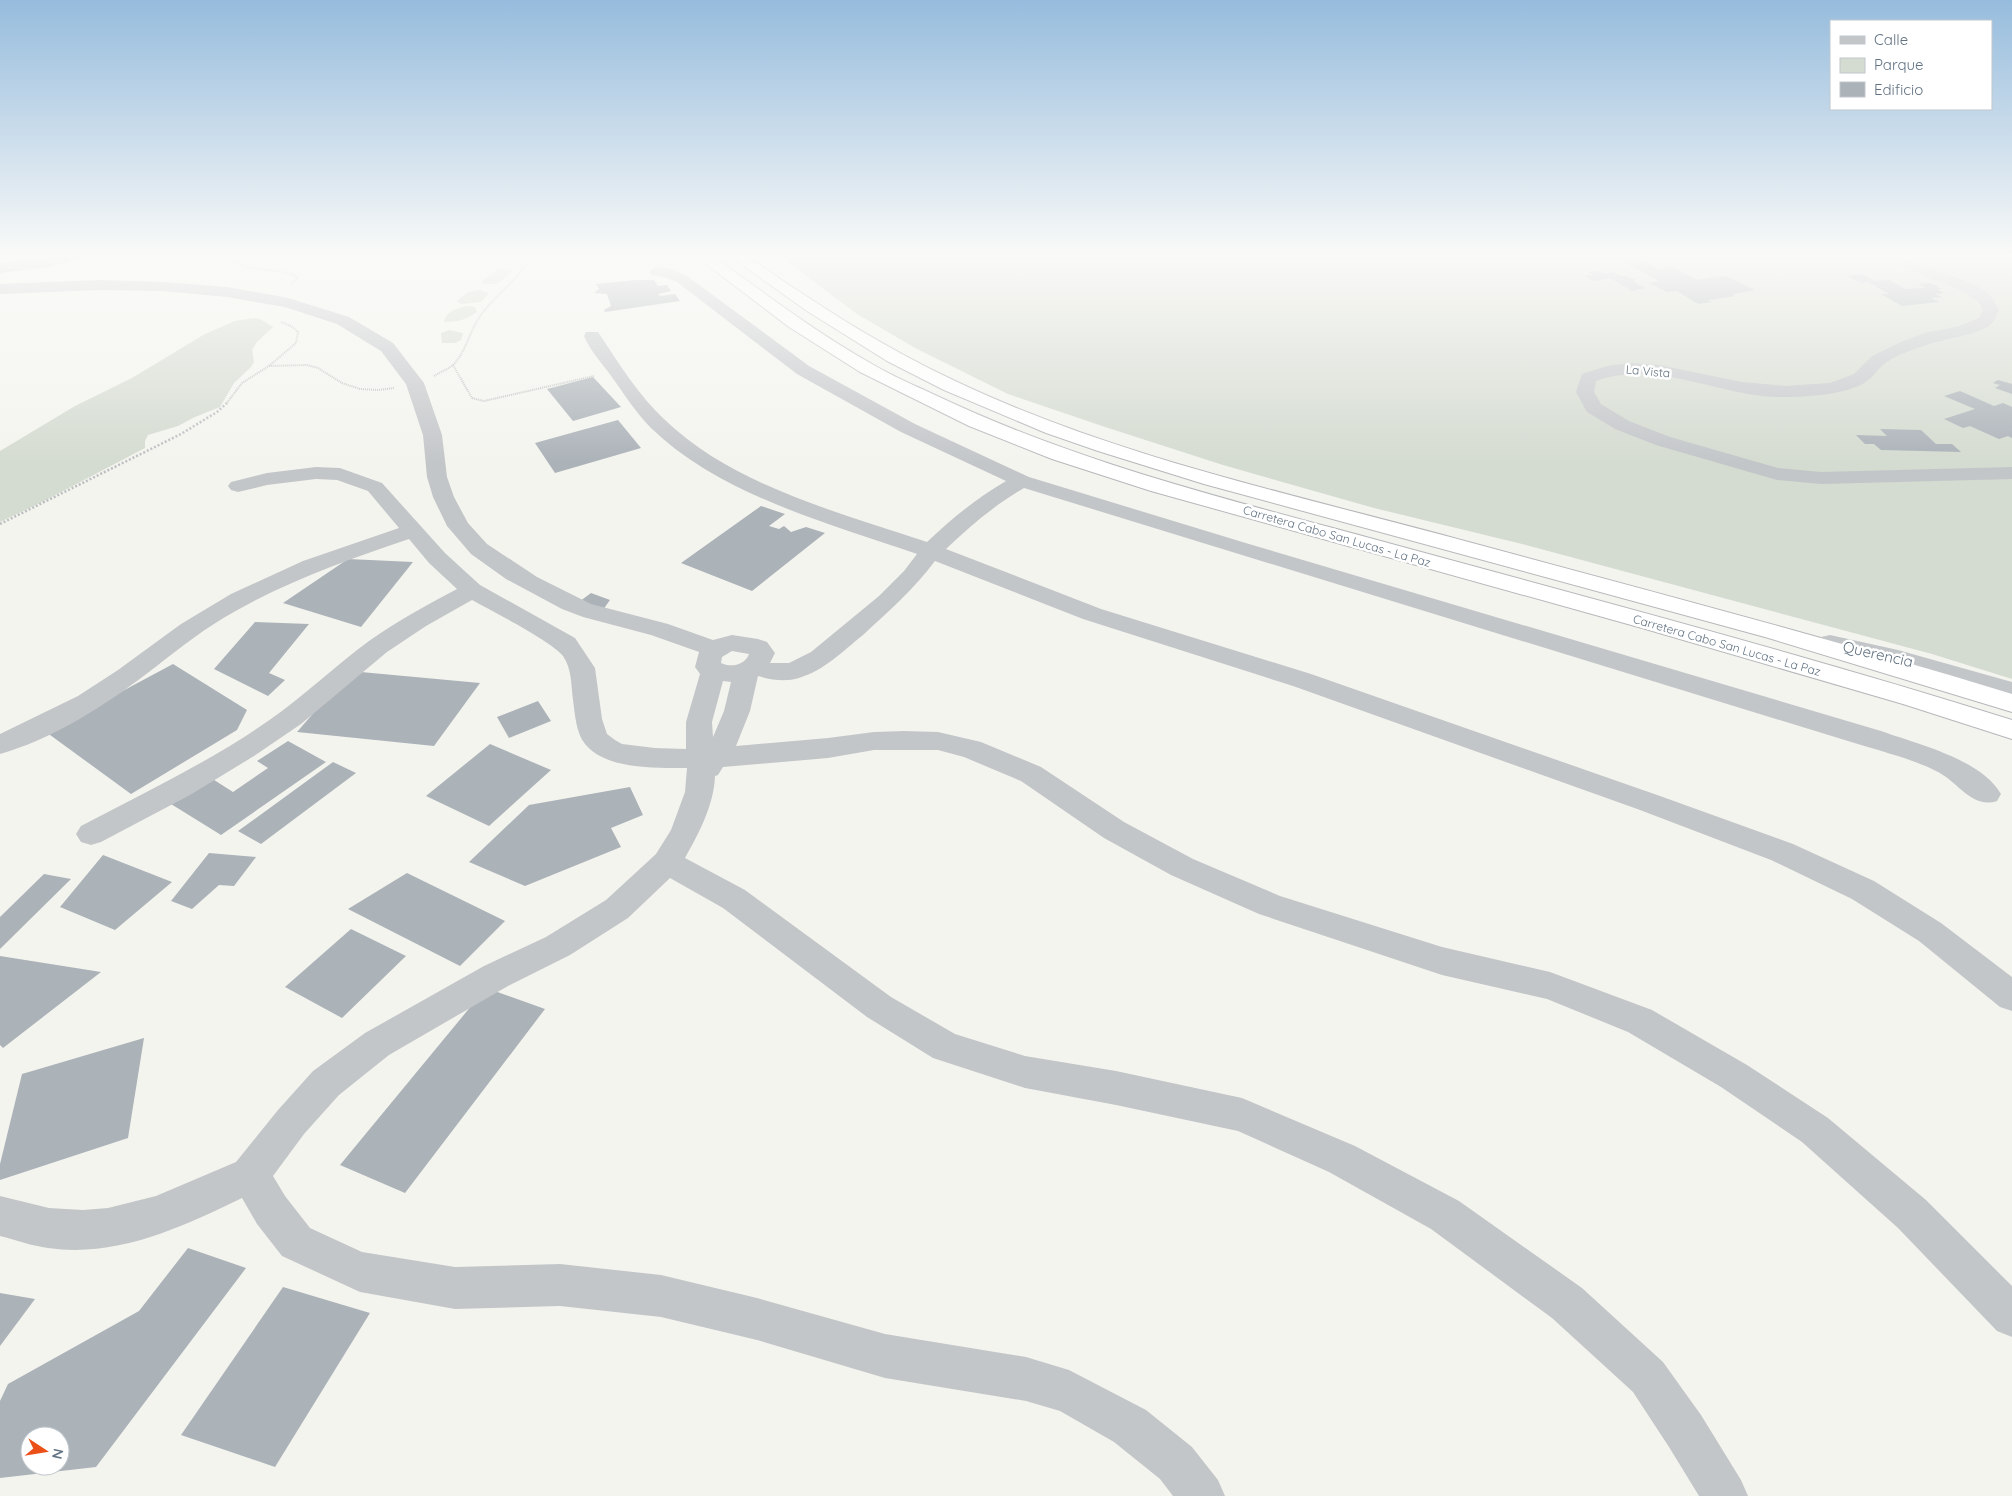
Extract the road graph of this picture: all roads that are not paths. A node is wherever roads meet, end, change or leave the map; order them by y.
1 (348, 324) edge
2 (742, 324) edge
3 (796, 324) edge
4 (835, 324) edge
5 (1979, 324) edge
6 (592, 336) dead end
7 (2012, 473) edge
8 (1022, 481) junction
9 (238, 486) dead end
10 (412, 531) junction
11 (931, 551) junction
12 (472, 590) junction
13 (1742, 624) junction
14 (1748, 651) junction
15 (714, 660) junction
16 (755, 664) junction
17 (2012, 691) edge
18 (2012, 703) edge
19 (2012, 722) edge
20 (2012, 730) edge
21 (0, 745) edge
22 (705, 765) junction
23 (1987, 794) dead end
24 (91, 834) dead end
25 (666, 862) junction
26 (2012, 997) edge
27 (250, 1175) junction
28 (0, 1216) edge
29 (2012, 1316) edge
30 (1202, 1496) edge
31 (1725, 1496) edge

1 - 15 street
2 - 8 street
3 - 14 highway, Carretera Cabo San Lucas - La Paz
4 - 13 highway, Carretera Cabo San Lucas - La Paz
5 - 7 street, La Vista
6 - 11 street
8 - 11 street
8 - 23 street
9 - 10 street
10 - 12 street
10 - 21 street
11 - 16 street
11 - 26 street
12 - 22 street
12 - 24 street
13 - 17 street, Querencia
13 - 18 highway, Carretera Cabo San Lucas - La Paz
14 - 19 highway
14 - 20 highway, Carretera Cabo San Lucas - La Paz
15 - 16 street
15 - 22 street
16 - 22 street
22 - 25 street
22 - 29 street
25 - 27 street
25 - 31 street
27 - 28 street
27 - 30 street

